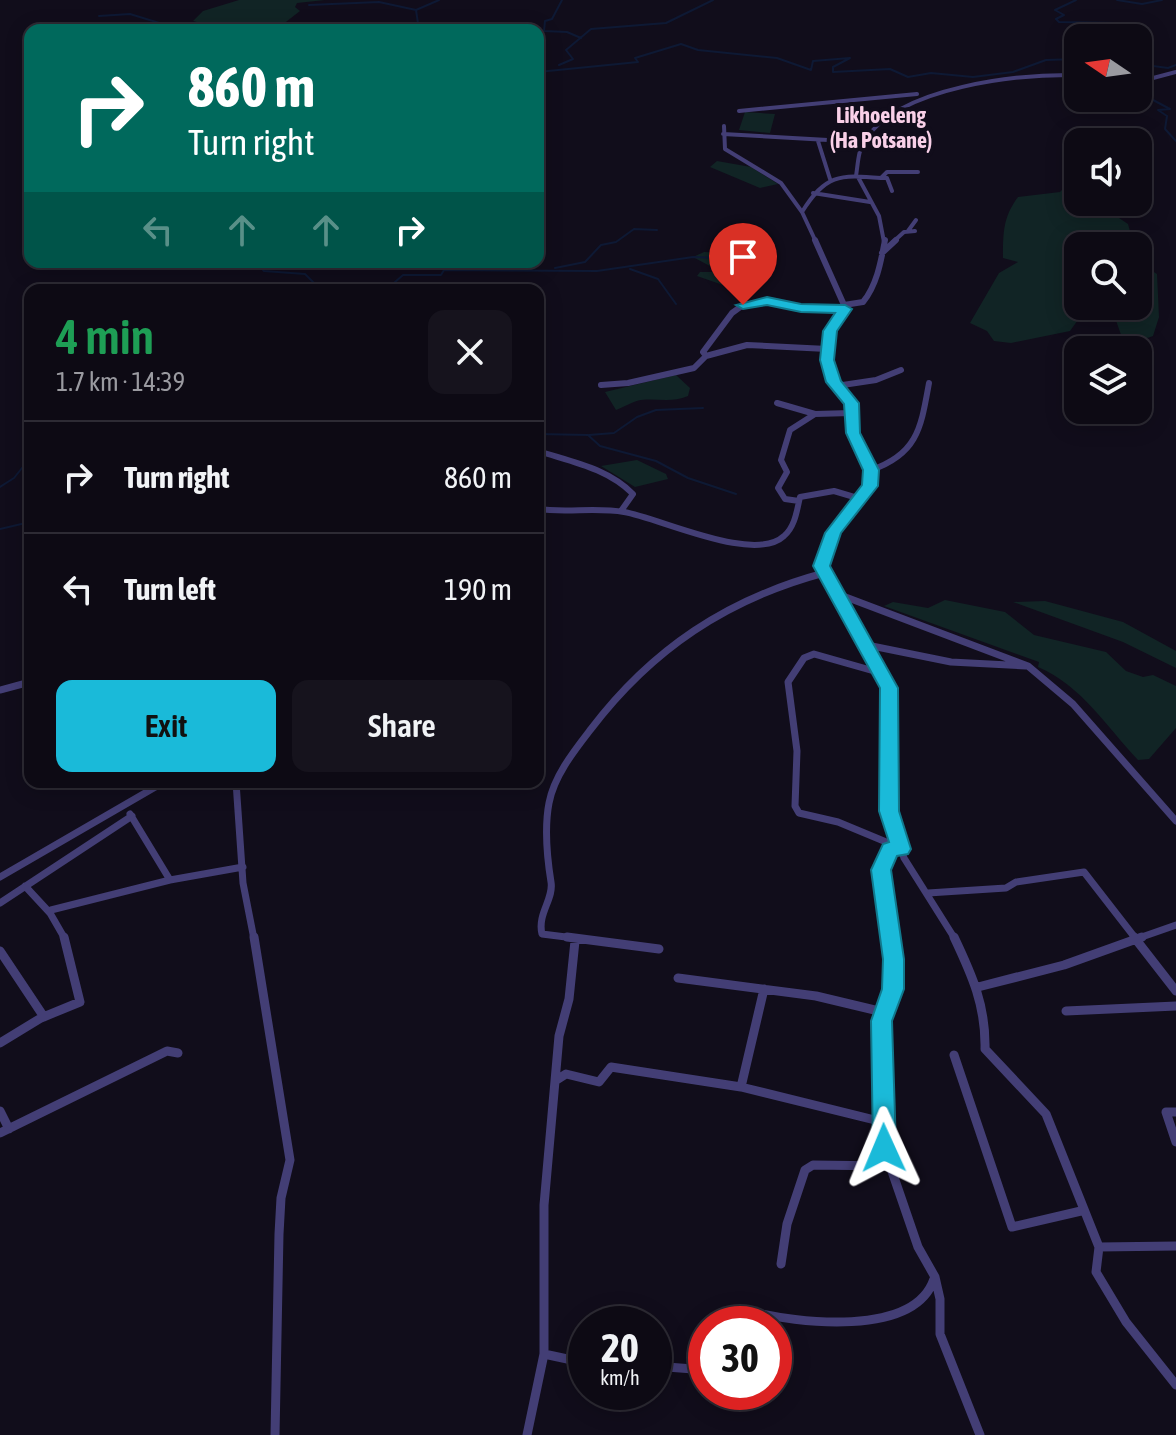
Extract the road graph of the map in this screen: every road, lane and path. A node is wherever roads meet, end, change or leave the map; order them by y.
1 (1176, 72) edge
2 (1064, 75) edge
3 (1152, 78) edge
4 (917, 94) dead end
5 (739, 111) dead end
6 (724, 126) dead end
7 (723, 134) junction
8 (818, 141) junction
9 (863, 142) junction
10 (918, 172) dead end
11 (856, 176) junction
12 (881, 178) junction
13 (830, 179) junction
14 (892, 191) dead end
15 (813, 193) junction
16 (870, 202) junction
17 (802, 212) junction
18 (916, 220) dead end
19 (908, 231) junction
20 (915, 231) dead end
21 (882, 253) junction
22 (845, 307) junction
23 (827, 349) junction
24 (706, 356) junction
25 (901, 370) dead end
26 (929, 383) dead end
27 (601, 385) dead end
28 (836, 386) junction
29 (777, 403) dead end
30 (851, 413) junction
31 (815, 414) junction
32 (544, 453) edge
33 (871, 470) junction
34 (861, 499) junction
35 (799, 501) junction
36 (544, 510) edge
37 (621, 511) junction
38 (824, 573) junction
39 (839, 592) junction
40 (867, 645) junction
41 (1028, 666) junction
42 (881, 673) junction
43 (24, 684) edge
44 (0, 690) edge
45 (154, 788) edge
46 (236, 788) edge
47 (125, 805) junction
48 (132, 816) junction
49 (1176, 821) edge
50 (897, 849) junction
51 (243, 867) junction
52 (0, 877) edge
53 (170, 880) junction
54 (25, 886) junction
55 (928, 893) junction
56 (0, 903) edge
57 (51, 910) junction
58 (1176, 925) edge
59 (575, 941) junction
60 (1136, 941) junction
61 (659, 949) dead end
62 (0, 951) edge
63 (678, 978) dead end
64 (978, 987) junction
65 (764, 989) junction
66 (1176, 991) edge
67 (1176, 1006) edge
68 (1066, 1011) dead end
69 (883, 1012) junction
70 (44, 1017) junction
71 (0, 1043) edge
72 (178, 1053) dead end
73 (954, 1055) dead end
74 (555, 1081) junction
75 (741, 1087) junction
76 (0, 1111) edge
77 (1176, 1112) edge
78 (883, 1122) junction
79 (4, 1131) edge
80 (1176, 1142) edge
81 (890, 1166) junction
82 (1081, 1211) junction
83 (1176, 1246) edge
84 (1099, 1247) junction
85 (781, 1264) dead end
86 (935, 1277) junction
87 (792, 1321) edge
88 (544, 1354) junction
89 (568, 1359) edge
90 (1176, 1385) edge
91 (275, 1435) edge
92 (527, 1435) edge
93 (980, 1435) edge

1 - 3 street
2 - 9 street
4 - 5 street
6 - 7 street
7 - 8 street
7 - 17 street
8 - 9 street
8 - 13 street
9 - 11 street
10 - 12 street
11 - 12 street
11 - 13 street
11 - 16 street
12 - 14 street
13 - 15 street
15 - 16 street
15 - 17 street
16 - 21 street
17 - 22 street
18 - 19 street
19 - 20 street
19 - 21 street
21 - 22 street
22 - 23 street
22 - 24 street
23 - 24 street
23 - 28 street
24 - 27 street
25 - 28 street
26 - 33 street
28 - 30 street
29 - 31 street
30 - 31 street
30 - 33 street
31 - 35 street
32 - 37 street
33 - 34 street
34 - 35 street
34 - 38 street
35 - 37 street
36 - 37 street
38 - 39 street
38 - 59 street
39 - 40 street
39 - 41 street
40 - 41 street
40 - 42 street
41 - 49 street
42 - 50 street
42 - 50 street
43 - 44 street
45 - 47 street
46 - 51 street
47 - 48 street
47 - 52 street
48 - 53 street
48 - 54 street
50 - 55 street
50 - 69 street
51 - 53 street
51 - 91 street
53 - 57 street
54 - 56 street
54 - 57 street
55 - 60 street
55 - 64 street
57 - 70 street
58 - 60 street
59 - 61 street
59 - 74 street
60 - 64 street
60 - 66 street
62 - 70 street
63 - 65 street
64 - 82 street
65 - 69 street
65 - 75 street
67 - 68 street
69 - 78 street
70 - 71 street
72 - 79 street
73 - 82 street
74 - 75 street
74 - 88 street
75 - 78 street
76 - 79 street
77 - 80 street
78 - 81 street
81 - 85 street
81 - 86 street
82 - 84 street
83 - 84 street
84 - 90 street
86 - 87 street
86 - 93 street
88 - 89 street
88 - 92 street

